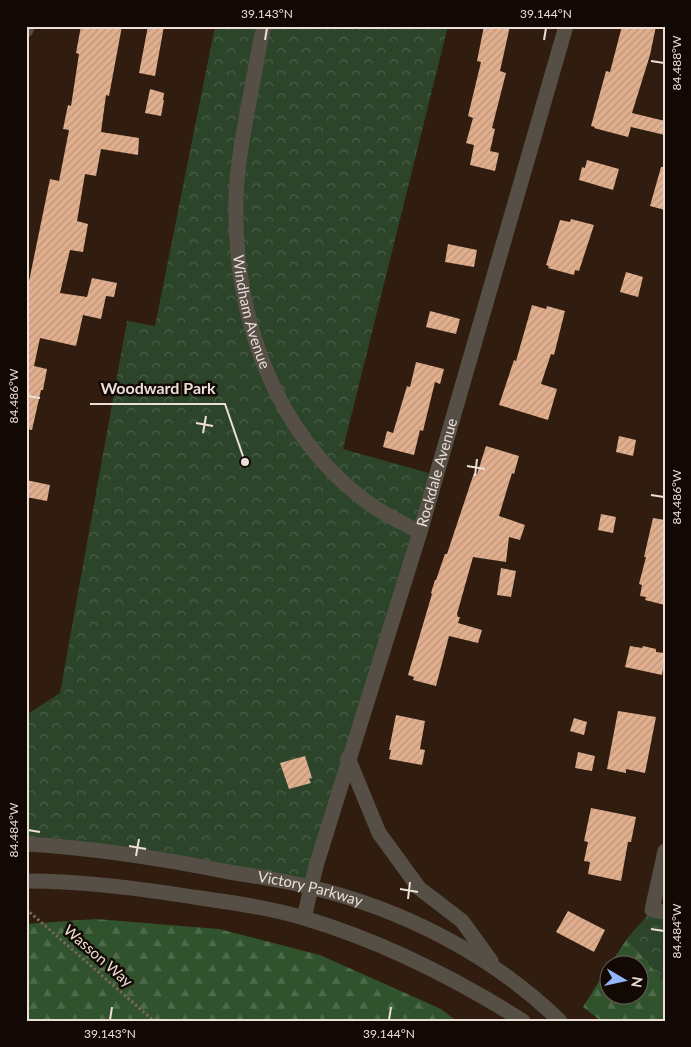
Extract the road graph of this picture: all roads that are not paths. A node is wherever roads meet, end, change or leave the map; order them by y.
1 (27, 26) edge
2 (264, 26) edge
3 (566, 26) edge
4 (26, 30) edge
5 (420, 532) junction
6 (348, 758) junction
7 (26, 844) edge
8 (665, 850) edge
9 (26, 881) edge
10 (310, 887) junction
11 (658, 911) edge
12 (304, 918) junction
13 (495, 966) junction
14 (523, 1021) edge
15 (560, 1021) edge

1 - 4 street
2 - 5 street, Windham Avenue
3 - 5 street, Rockdale Avenue
5 - 6 street, Rockdale Avenue
6 - 10 street, Rockdale Avenue
6 - 13 street
7 - 10 street, Victory Parkway
8 - 11 street
9 - 12 street, Victory Parkway
10 - 12 street, Rockdale Avenue
10 - 13 street, Victory Parkway
12 - 14 street, Victory Parkway
13 - 15 street, Victory Parkway

